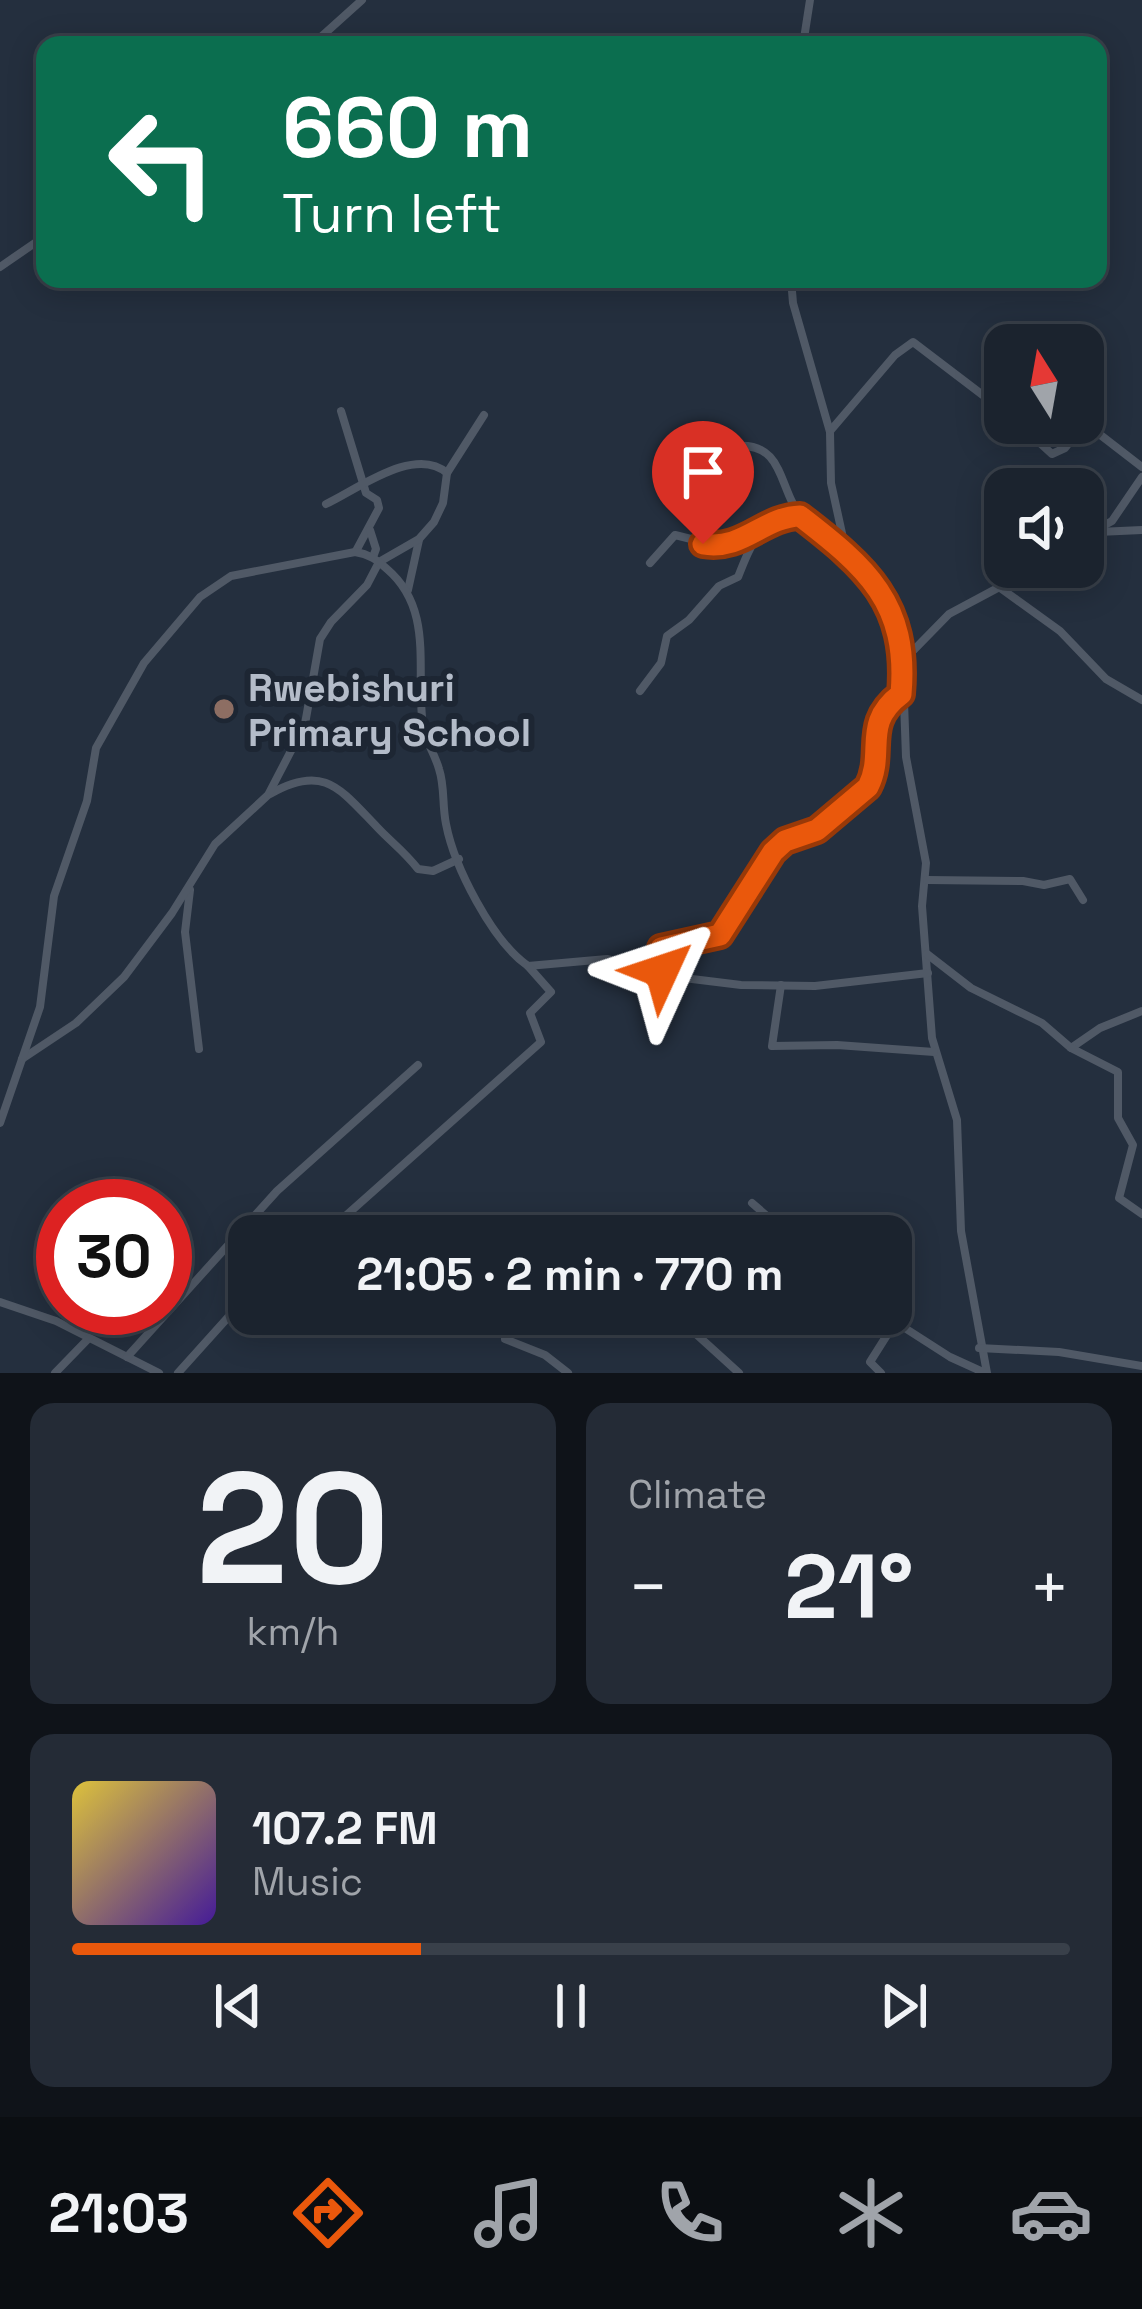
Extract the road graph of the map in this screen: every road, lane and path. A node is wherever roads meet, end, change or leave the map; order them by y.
1 (362, 0) edge
2 (810, 0) edge
3 (322, 36) edge
4 (804, 36) edge
5 (36, 242) edge
6 (0, 267) edge
7 (791, 288) edge
8 (984, 396) edge
9 (341, 411) dead end
10 (484, 415) dead end
11 (830, 431) junction
12 (1104, 438) edge
13 (1041, 444) edge
14 (1068, 444) edge
15 (715, 463) dead end
16 (1142, 467) edge
17 (447, 473) junction
18 (1142, 477) edge
19 (365, 485) junction
20 (326, 504) dead end
21 (800, 516) junction
22 (1104, 527) edge
23 (370, 529) junction
24 (1142, 530) edge
25 (1104, 532) edge
26 (757, 534) junction
27 (419, 539) junction
28 (845, 548) junction
29 (356, 552) junction
30 (376, 560) junction
31 (650, 563) dead end
32 (997, 588) edge
33 (1000, 588) edge
34 (409, 590) junction
35 (902, 662) junction
36 (422, 682) junction
37 (640, 691) dead end
38 (308, 693) junction
39 (901, 694) junction
40 (1142, 700) edge
41 (268, 795) junction
42 (459, 859) junction
43 (927, 880) junction
44 (191, 883) junction
45 (1083, 900) dead end
46 (927, 954) junction
47 (528, 966) junction
48 (662, 971) junction
49 (928, 973) junction
50 (781, 985) junction
51 (1142, 1011) edge
52 (1071, 1048) junction
53 (199, 1049) dead end
54 (934, 1052) junction
55 (22, 1059) junction
56 (418, 1065) dead end
57 (0, 1123) edge
58 (752, 1204) dead end
59 (1142, 1214) edge
60 (347, 1215) edge
61 (765, 1215) edge
62 (0, 1302) edge
63 (228, 1317) edge
64 (912, 1334) edge
65 (697, 1335) edge
66 (887, 1335) edge
67 (89, 1338) junction
68 (506, 1339) dead end
69 (979, 1348) junction
70 (127, 1358) junction
71 (138, 1363) junction
72 (1142, 1366) edge
73 (55, 1373) edge
74 (133, 1373) edge
75 (159, 1373) edge
76 (178, 1373) edge
77 (568, 1373) edge
78 (739, 1373) edge
79 (881, 1373) edge
80 (986, 1373) edge

1 - 3 street
2 - 4 street
5 - 6 street
7 - 11 street
8 - 11 street
9 - 19 street
10 - 17 street
11 - 28 street
12 - 16 street
13 - 14 street
15 - 21 street
17 - 19 street
17 - 27 street
18 - 22 street
19 - 20 street
19 - 23 street
21 - 26 street
21 - 28 street
23 - 29 street
23 - 30 street
24 - 25 street
26 - 31 street
26 - 37 street
27 - 30 street
27 - 34 street
28 - 35 street
29 - 30 street
29 - 55 street
30 - 34 street
30 - 38 street
32 - 35 street
33 - 40 street
34 - 36 street
35 - 39 street
36 - 38 street
36 - 42 street
38 - 41 street
39 - 43 street
39 - 48 street
41 - 42 street
41 - 44 street
42 - 47 street
43 - 45 street
43 - 46 street
44 - 53 street
44 - 55 street
46 - 49 street
46 - 52 street
47 - 48 street
47 - 60 street
48 - 50 street
49 - 50 street
49 - 54 street
50 - 54 street
51 - 52 street
52 - 59 street
54 - 69 street
55 - 57 street
56 - 70 street
58 - 61 street
62 - 67 street
63 - 76 street
64 - 80 street
65 - 78 street
66 - 79 street
67 - 70 street
67 - 73 street
68 - 77 street
69 - 72 street
69 - 80 street
70 - 71 street
71 - 74 street
71 - 75 street

